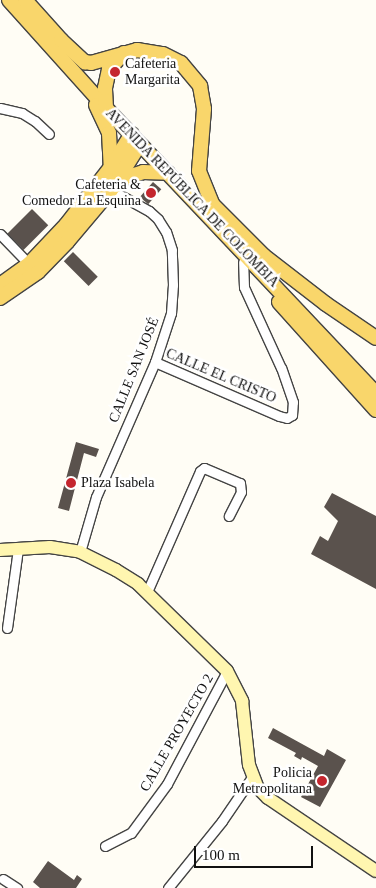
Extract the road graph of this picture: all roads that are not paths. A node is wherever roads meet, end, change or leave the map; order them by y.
1 (9, 0) edge
2 (25, 0) edge
3 (124, 53) junction
4 (86, 86) junction
5 (0, 108) edge
6 (106, 108) junction
7 (49, 134) dead end
8 (136, 139) junction
9 (111, 167) junction
10 (168, 173) junction
11 (111, 190) junction
12 (0, 234) edge
13 (242, 256) junction
14 (33, 268) junction
15 (0, 285) edge
16 (0, 298) edge
17 (376, 338) edge
18 (155, 362) junction
19 (376, 394) edge
20 (376, 410) edge
21 (229, 516) dead end
22 (18, 549) junction
23 (0, 550) edge
24 (80, 552) junction
25 (147, 592) junction
26 (7, 628) dead end
27 (227, 671) junction
28 (252, 777) junction
29 (105, 846) dead end
30 (376, 871) edge
31 (3, 879) dead end
32 (17, 888) edge
33 (168, 888) edge

1 - 4 main road, AVENIDA REPÚBLICA DE COLOMBIA
2 - 3 main road, AVENIDA REPÚBLICA DE COLOMBIA
3 - 6 main road
3 - 17 main road, AVENIDA REPÚBLICA DE COLOMBIA
4 - 6 main road, AVENIDA REPÚBLICA DE COLOMBIA
4 - 9 main road
5 - 7 street
6 - 8 main road, AVENIDA REPÚBLICA DE COLOMBIA
8 - 9 main road
8 - 10 main road, AVENIDA REPÚBLICA DE COLOMBIA
8 - 11 main road
9 - 14 main road
10 - 11 main road
10 - 13 main road, AVENIDA REPÚBLICA DE COLOMBIA
11 - 14 main road
11 - 18 street, CALLE SAN JOSÉ
12 - 14 street
13 - 18 street, CALLE EL CRISTO
13 - 19 main road, AVENIDA REPÚBLICA DE COLOMBIA
13 - 20 main road
14 - 15 main road
14 - 16 main road
18 - 24 street, CALLE SAN JOSÉ
21 - 25 street
22 - 23 main road
22 - 24 main road
22 - 26 street
24 - 25 main road
25 - 27 main road
27 - 28 main road
27 - 29 street, CALLE PROYECTO 2
28 - 30 main road
28 - 33 street
31 - 32 street

